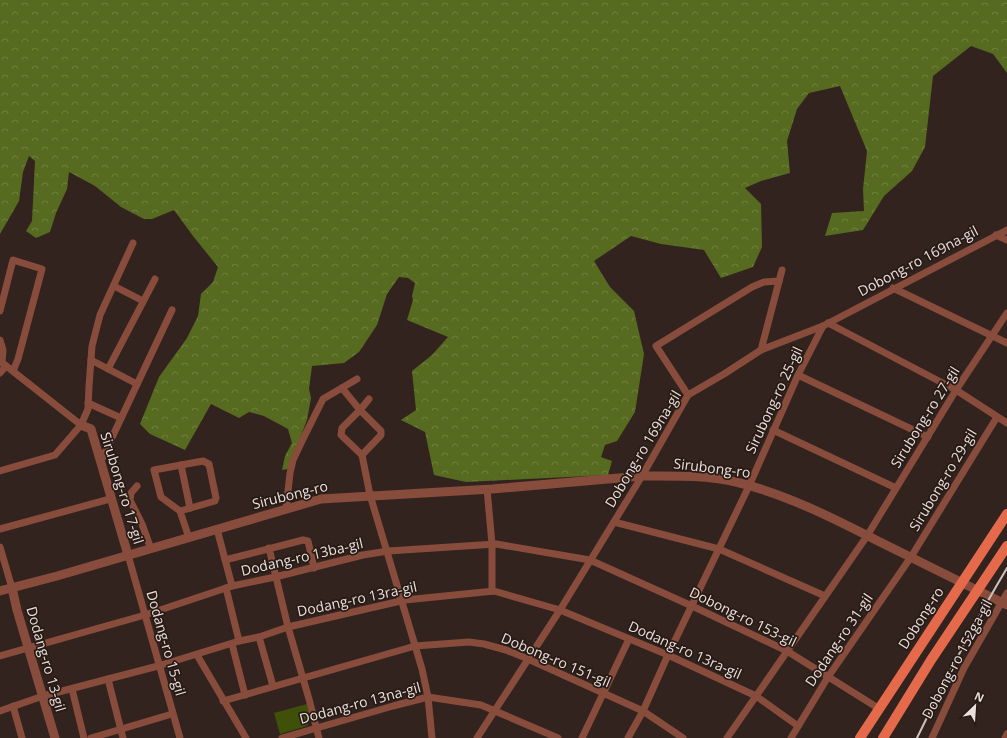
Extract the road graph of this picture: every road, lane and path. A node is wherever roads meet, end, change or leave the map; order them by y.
1 (1007, 230) edge
2 (996, 235) junction
3 (1007, 240) edge
4 (133, 243) dead end
5 (782, 270) dead end
6 (155, 279) dead end
7 (779, 281) junction
8 (114, 286) junction
9 (893, 288) junction
10 (144, 300) junction
11 (172, 310) dead end
12 (0, 311) edge
13 (1007, 313) edge
14 (826, 324) junction
15 (992, 336) junction
16 (0, 340) edge
17 (1007, 343) edge
18 (761, 350) junction
19 (91, 360) junction
20 (3, 364) edge
21 (108, 369) junction
22 (12, 371) junction
23 (0, 373) edge
24 (798, 375) junction
25 (357, 379) dead end
26 (136, 384) junction
27 (342, 388) junction
28 (956, 390) junction
29 (688, 395) junction
30 (369, 399) dead end
31 (88, 403) junction
32 (360, 410) junction
33 (996, 417) junction
34 (121, 418) junction
35 (1007, 422) edge
36 (81, 424) junction
37 (774, 430) junction
38 (928, 436) junction
39 (362, 456) junction
40 (101, 460) junction
41 (181, 465) junction
42 (0, 471) edge
43 (642, 476) junction
44 (137, 486) dead end
45 (749, 486) junction
46 (896, 488) junction
47 (487, 489) junction
48 (370, 496) junction
49 (110, 499) junction
50 (190, 508) junction
51 (286, 509) junction
52 (180, 511) junction
53 (1007, 514) edge
54 (614, 522) junction
55 (0, 529) edge
56 (217, 529) junction
57 (868, 536) junction
58 (189, 538) junction
59 (492, 544) junction
60 (1007, 546) edge
61 (0, 547) edge
62 (270, 548) junction
63 (151, 549) junction
64 (719, 550) junction
65 (388, 551) junction
66 (128, 555) junction
67 (911, 557) junction
68 (225, 560) junction
69 (590, 560) junction
70 (314, 568) junction
71 (275, 577) junction
72 (962, 583) junction
73 (229, 587) junction
74 (12, 588) junction
75 (978, 590) junction
76 (0, 591) edge
77 (492, 591) junction
78 (1007, 593) edge
79 (825, 596) junction
80 (403, 600) junction
81 (1004, 604) edge
82 (692, 606) junction
83 (560, 610) junction
84 (145, 615) junction
85 (288, 627) junction
86 (259, 637) junction
87 (629, 639) junction
88 (236, 643) junction
89 (415, 646) junction
90 (28, 649) junction
91 (787, 651) junction
92 (197, 654) junction
93 (668, 655) junction
94 (0, 656) edge
95 (528, 659) junction
96 (158, 666) junction
97 (303, 678) junction
98 (828, 678) junction
99 (108, 679) junction
100 (273, 686) junction
101 (72, 689) junction
102 (604, 694) junction
103 (245, 695) junction
104 (43, 696) junction
105 (756, 696) junction
106 (428, 697) junction
107 (224, 701) junction
108 (13, 706) junction
109 (878, 708) junction
110 (495, 710) junction
111 (0, 711) edge
112 (643, 711) junction
113 (172, 714) junction
114 (798, 726) junction
115 (316, 728) junction
116 (121, 729) junction
117 (1007, 734) edge
118 (22, 738) edge
119 (55, 738) edge
120 (84, 738) edge
121 (91, 738) edge
122 (123, 738) edge
123 (180, 738) edge
124 (246, 738) edge
125 (282, 738) edge
126 (319, 738) edge
127 (432, 738) edge
128 (477, 738) edge
129 (558, 738) edge
130 (582, 738) edge
131 (628, 738) edge
132 (684, 738) edge
133 (727, 738) edge
134 (791, 738) edge
135 (860, 738) edge
136 (884, 738) edge
137 (932, 738) edge
138 (1005, 738) edge

1 - 2 street, Dobong-ro 169na-gil
2 - 3 street
2 - 9 street, Dobong-ro 169na-gil
4 - 8 street
5 - 7 street
6 - 10 street
7 - 18 street
7 - 29 street
8 - 10 street
8 - 19 street
9 - 14 street, Dobong-ro 169na-gil
9 - 15 street
10 - 21 street
11 - 26 street
12 - 22 street
13 - 15 street, Sirubong-ro 27-gil
14 - 18 street, Dobong-ro 169na-gil
14 - 24 street, Sirubong-ro 25-gil
14 - 28 street
15 - 17 street
15 - 28 street, Sirubong-ro 27-gil
16 - 20 street
18 - 29 street, Dobong-ro 169na-gil
19 - 21 street
19 - 31 street
20 - 22 street, Sirubong-ro 17-gil
20 - 23 street
21 - 26 street
22 - 36 street, Sirubong-ro 17-gil
24 - 37 street, Sirubong-ro 25-gil
24 - 38 street
25 - 27 street
26 - 34 street
27 - 32 street
27 - 51 street
28 - 33 street
28 - 38 street, Sirubong-ro 27-gil
29 - 43 street, Dobong-ro 169na-gil
30 - 32 street
31 - 34 street
31 - 36 street
32 - 39 street
32 - 39 street
33 - 35 street
33 - 67 street, Sirubong-ro 29-gil
34 - 40 street
36 - 40 street, Sirubong-ro 17-gil
36 - 42 street
37 - 45 street, Sirubong-ro 25-gil
37 - 46 street
38 - 46 street, Sirubong-ro 27-gil
39 - 48 street
40 - 49 street, Sirubong-ro 17-gil
41 - 50 street
41 - 50 street
41 - 52 street
43 - 45 street, Sirubong-ro
43 - 47 street, Sirubong-ro
43 - 54 street, Dobong-ro 169na-gil
44 - 63 street
45 - 57 street, Sirubong-ro
45 - 64 street, Sirubong-ro 25-gil
46 - 57 street, Sirubong-ro 27-gil
47 - 48 street, Sirubong-ro
47 - 59 street
48 - 51 street, Sirubong-ro
48 - 65 street
49 - 55 street
49 - 66 street, Sirubong-ro 17-gil
50 - 52 street
51 - 56 street, Sirubong-ro
52 - 58 street
53 - 72 main road, Dobong-ro
54 - 64 street
54 - 69 street, Dobong-ro 169na-gil
56 - 58 street, Sirubong-ro
56 - 68 street
57 - 67 street, Sirubong-ro
57 - 79 street, Sirubong-ro 27-gil
58 - 63 street, Sirubong-ro
59 - 65 street, Dodang-ro 13ba-gil
59 - 69 street, Dodang-ro 13ba-gil
59 - 77 street
60 - 75 main road
61 - 74 street
62 - 68 street
62 - 70 street
62 - 71 street
63 - 66 street, Sirubong-ro
64 - 79 street
64 - 82 street, Sirubong-ro 25-gil
65 - 70 street, Dodang-ro 13ba-gil
65 - 80 street
66 - 74 street, Sirubong-ro
66 - 84 street, Dodang-ro 15-gil
67 - 72 street, Sirubong-ro
67 - 98 street, Dodang-ro 31-gil
68 - 73 street
69 - 82 street, Dobong-ro 153-gil
69 - 83 street, Dobong-ro 169na-gil
70 - 71 street, Dodang-ro 13ba-gil
71 - 73 street, Dodang-ro 13ba-gil
71 - 85 street
72 - 75 street, Sirubong-ro
72 - 109 main road, Dobong-ro
73 - 84 street, Dodang-ro 13ba-gil
73 - 88 street
74 - 76 street, Sirubong-ro
74 - 90 street, Dodang-ro 13-gil
75 - 81 street, Sirubong-ro
75 - 136 main road
77 - 80 street, Dodang-ro 13ra-gil
77 - 83 street, Dodang-ro 13ra-gil
78 - 81 street, Dobong-ro 152ga-gil
79 - 91 street, Sirubong-ro 27-gil
80 - 85 street, Dodang-ro 13ra-gil
80 - 89 street
81 - 137 street, Dobong-ro 152ga-gil
82 - 91 street, Dobong-ro 153-gil
82 - 93 street, Sirubong-ro 25-gil
83 - 87 street, Dodang-ro 13ra-gil
83 - 95 street, Dobong-ro 169na-gil
84 - 90 street, Dodang-ro 13ba-gil
84 - 96 street, Dodang-ro 15-gil
85 - 86 street, Dodang-ro 13ra-gil
85 - 97 street
86 - 88 street, Dodang-ro 13ra-gil
86 - 100 street
87 - 93 street, Dodang-ro 13ra-gil
87 - 102 street
88 - 92 street, Dodang-ro 13ra-gil
88 - 103 street
89 - 95 street, Dobong-ro 151-gil
89 - 97 street, Dobong-ro 151-gil
89 - 106 street
90 - 94 street, Dodang-ro 13ba-gil
90 - 104 street, Dodang-ro 13-gil
91 - 98 street, Dobong-ro 153-gil
91 - 105 street, Sirubong-ro 27-gil
92 - 96 street, Dodang-ro 13ra-gil
92 - 107 street
93 - 105 street, Dodang-ro 13ra-gil
93 - 112 street, Sirubong-ro 25-gil
95 - 102 street, Dobong-ro 151-gil
95 - 110 street, Dobong-ro 169na-gil
96 - 99 street, Dodang-ro 13ra-gil
96 - 113 street, Dodang-ro 15-gil
97 - 100 street, Dobong-ro 151-gil
97 - 115 street
98 - 109 street, Dobong-ro 153-gil
98 - 114 street, Dodang-ro 31-gil
99 - 101 street, Dodang-ro 13ra-gil
99 - 116 street
100 - 103 street, Dobong-ro 151-gil
101 - 104 street, Dodang-ro 13ra-gil
101 - 120 street
102 - 112 street, Dobong-ro 151-gil
102 - 130 street
103 - 107 street, Dobong-ro 151-gil
104 - 108 street, Dodang-ro 13ra-gil
104 - 119 street, Dodang-ro 13-gil
105 - 114 street, Dodang-ro 13ra-gil
105 - 133 street, Sirubong-ro 27-gil
106 - 110 street, Dodang-ro 13na-gil
106 - 115 street, Dodang-ro 13na-gil
106 - 127 street
107 - 124 street
108 - 111 street, Dodang-ro 13ra-gil
108 - 118 street
109 - 135 main road, Dobong-ro
110 - 128 street, Dobong-ro 169na-gil
110 - 129 street, Dodang-ro 13na-gil
112 - 131 street, Sirubong-ro 25-gil
112 - 132 street, Dobong-ro 151-gil
113 - 116 street
113 - 123 street, Dodang-ro 15-gil
114 - 134 street, Dodang-ro 31-gil
115 - 125 street, Dodang-ro 13na-gil
115 - 126 street
116 - 121 street
116 - 122 street
117 - 138 street

